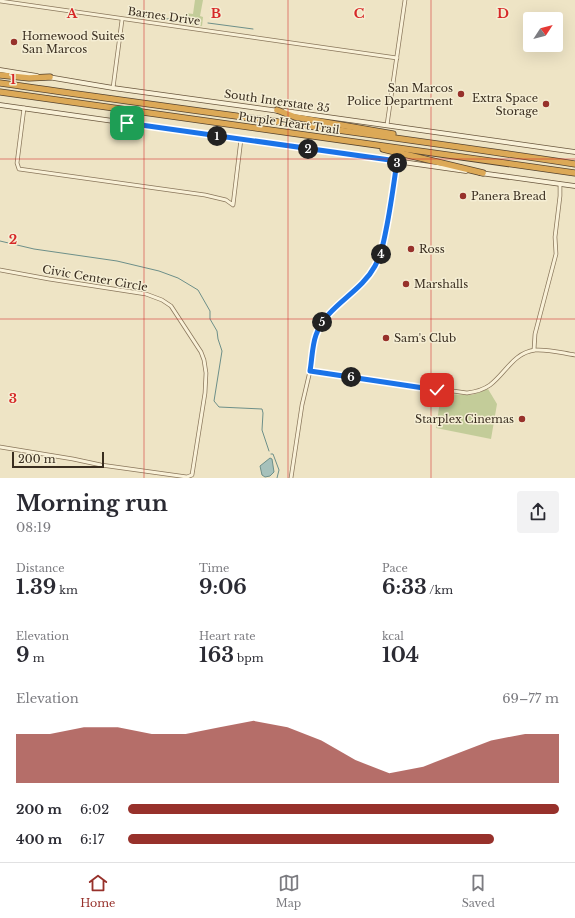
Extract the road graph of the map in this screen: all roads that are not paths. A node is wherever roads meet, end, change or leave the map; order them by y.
1 (405, 0) edge
2 (0, 2) edge
3 (122, 20) junction
4 (397, 58) junction
5 (0, 70) edge
6 (0, 75) edge
7 (50, 78) junction
8 (0, 83) edge
9 (113, 88) junction
10 (0, 92) edge
11 (0, 105) edge
12 (24, 108) junction
13 (277, 110) junction
14 (387, 125) junction
15 (241, 139) junction
16 (348, 141) junction
17 (438, 144) junction
18 (575, 152) edge
19 (397, 161) junction
20 (575, 164) edge
21 (483, 173) junction
22 (575, 173) edge
23 (560, 184) junction
24 (575, 186) edge
25 (0, 270) edge
26 (534, 350) junction
27 (575, 355) edge
28 (310, 371) junction
29 (0, 447) edge
30 (291, 478) edge

1 - 4 street
2 - 3 street, Barnes Drive
3 - 4 street, Barnes Drive
3 - 9 street
4 - 14 street
5 - 7 main road, South Interstate 35
6 - 7 highway
7 - 9 main road, South Interstate 35
8 - 17 highway, Purple Heart Trail
9 - 13 main road, South Interstate 35
10 - 16 highway, Purple Heart Trail
11 - 12 main road
12 - 15 main road
12 - 15 street
13 - 14 main road, South Interstate 35
13 - 17 highway
14 - 18 main road, South Interstate 35
15 - 19 main road
16 - 21 highway
16 - 22 highway, Purple Heart Trail
17 - 20 highway, Purple Heart Trail
19 - 21 main road
19 - 28 street
21 - 23 main road
23 - 24 main road
23 - 26 street
25 - 29 street, Civic Center Circle
26 - 27 street
26 - 28 street
28 - 30 street

